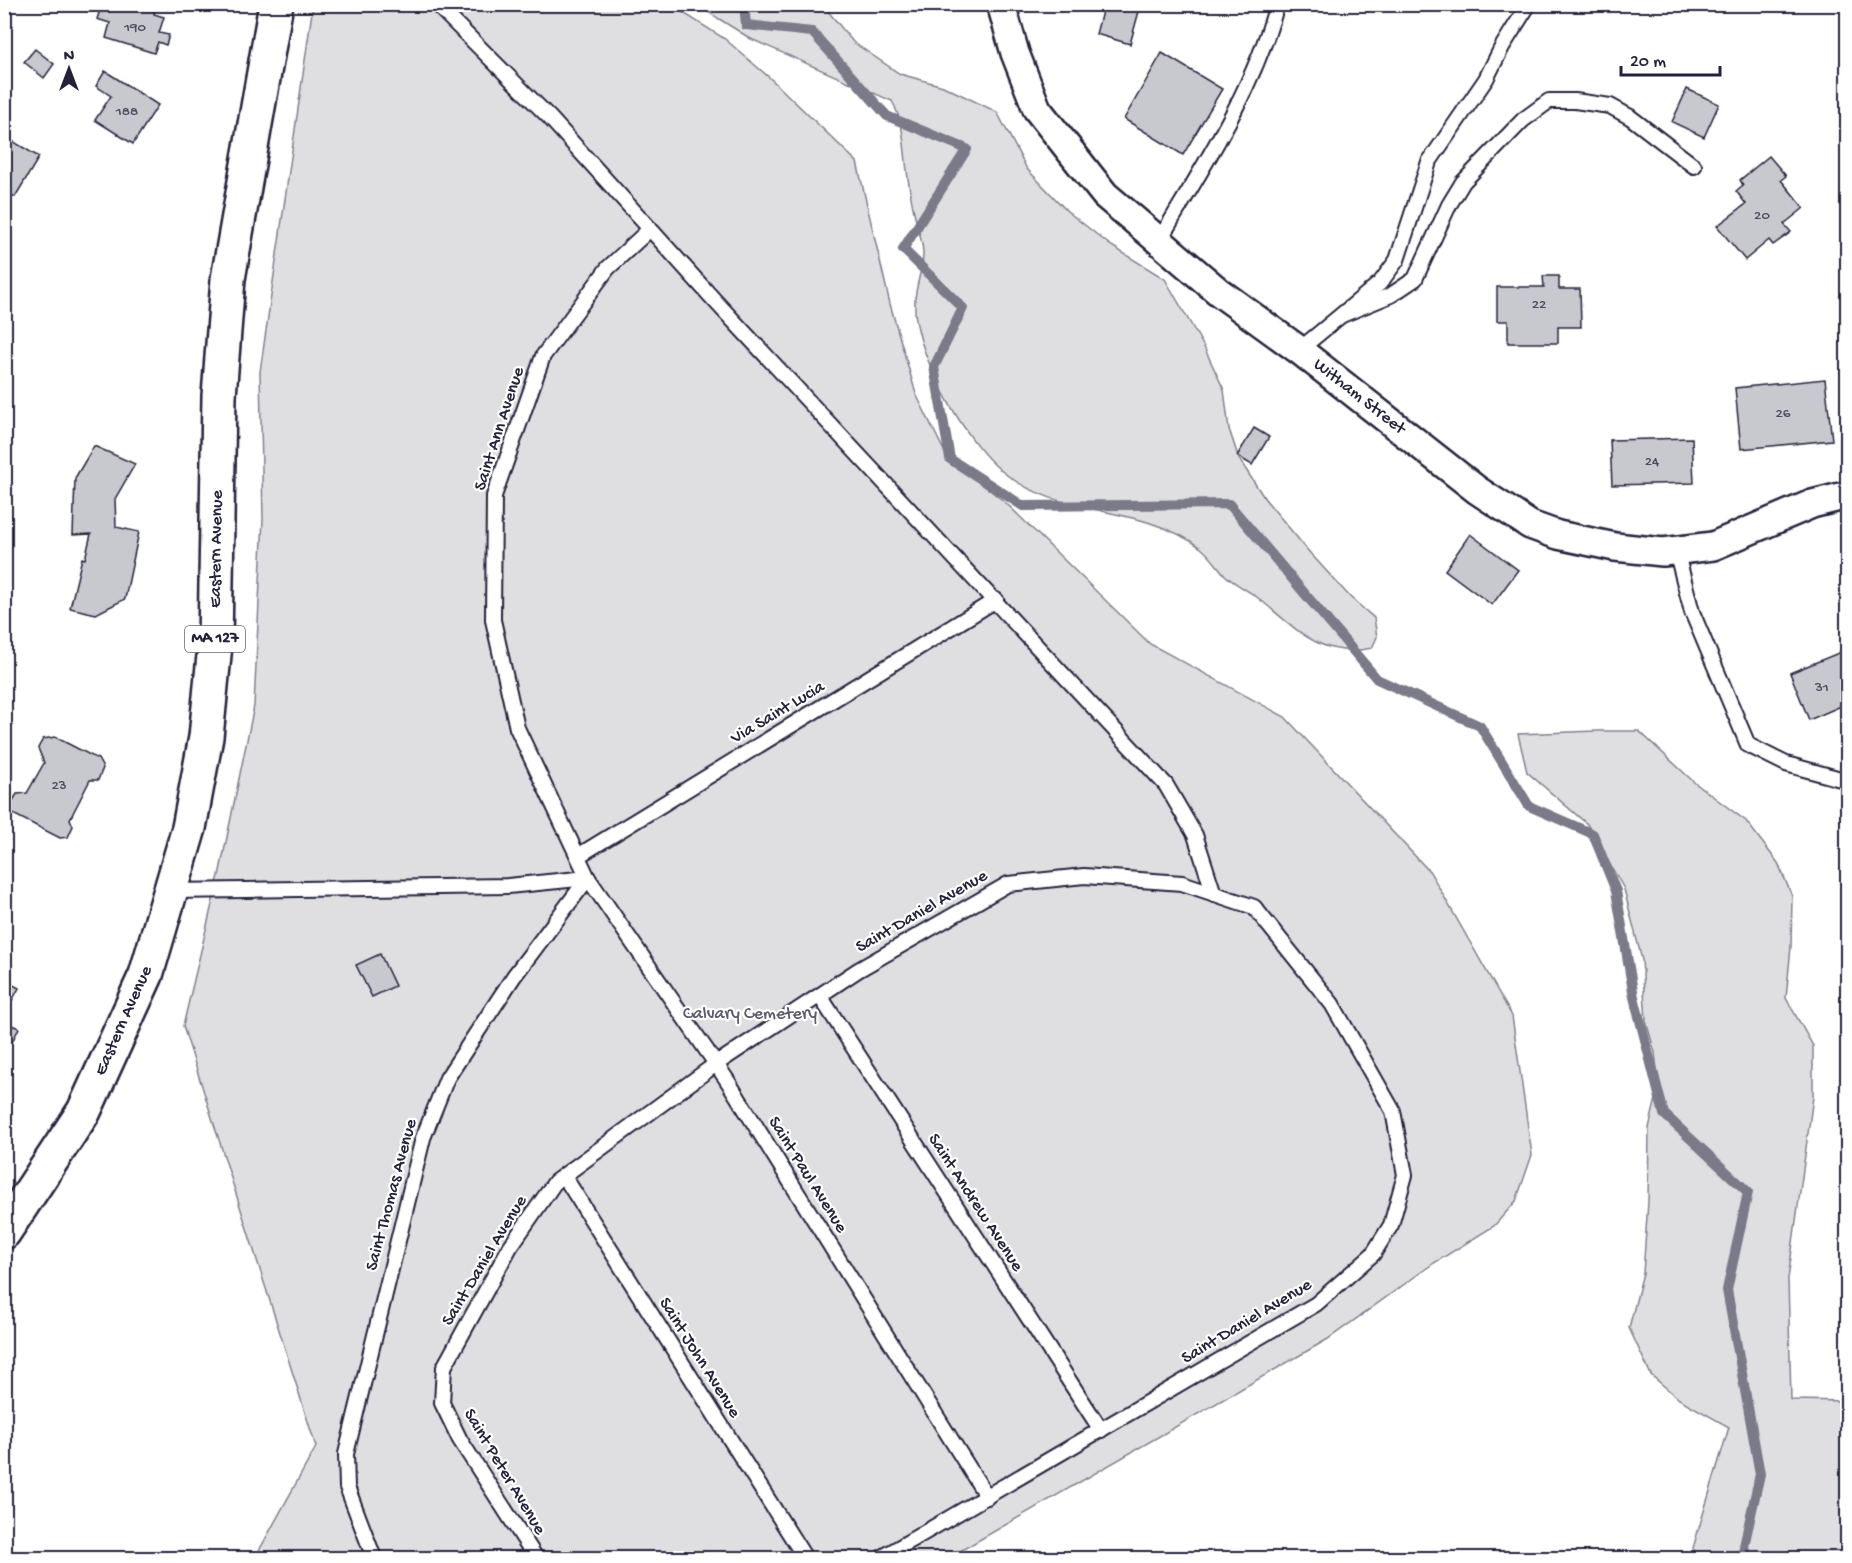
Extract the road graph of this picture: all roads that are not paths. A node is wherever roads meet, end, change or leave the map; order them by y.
1 (276, 4) edge
2 (436, 4) edge
3 (1001, 4) edge
4 (1277, 4) edge
5 (1529, 4) edge
6 (1694, 166) dead end
7 (650, 229) junction
8 (1159, 242) junction
9 (1342, 315) junction
10 (1299, 350) junction
11 (1848, 495) edge
12 (1676, 550) junction
13 (996, 600) junction
14 (1848, 781) edge
15 (578, 856) junction
16 (588, 878) junction
17 (171, 891) junction
18 (1214, 894) junction
19 (820, 996) junction
20 (716, 1064) junction
21 (564, 1176) junction
22 (4, 1232) edge
23 (442, 1403) joint
24 (1101, 1430) junction
25 (987, 1497) junction
26 (374, 1558) edge
27 (536, 1558) edge
28 (805, 1558) edge
29 (881, 1558) edge

1 - 17 main road, Eastern Avenue / MA 127
2 - 7 lane
3 - 8 street, Witham Street
4 - 8 lane
5 - 9 lane
6 - 9 lane
7 - 13 lane
7 - 15 lane, Saint Ann Avenue
8 - 10 street, Witham Street
9 - 10 lane
10 - 12 street, Witham Street
11 - 12 street, Witham Street
12 - 14 lane
13 - 15 lane, Via Saint Lucia
13 - 18 lane
15 - 16 lane, Saint Ann Avenue
16 - 17 lane
16 - 20 lane, Saint Paul Avenue
16 - 26 lane, Saint Thomas Avenue
17 - 22 main road, Eastern Avenue / MA 127
18 - 19 lane, Saint Daniel Avenue
18 - 24 lane, Saint Daniel Avenue
19 - 20 lane, Saint Daniel Avenue
19 - 24 lane, Saint Andrew Avenue
20 - 21 lane, Saint Daniel Avenue
20 - 25 lane, Saint Paul Avenue
21 - 23 lane, Saint Daniel Avenue
21 - 28 lane, Saint John Avenue
23 - 27 lane, Saint Peter Avenue
24 - 25 lane, Saint Daniel Avenue
25 - 29 lane, Saint Daniel Avenue

